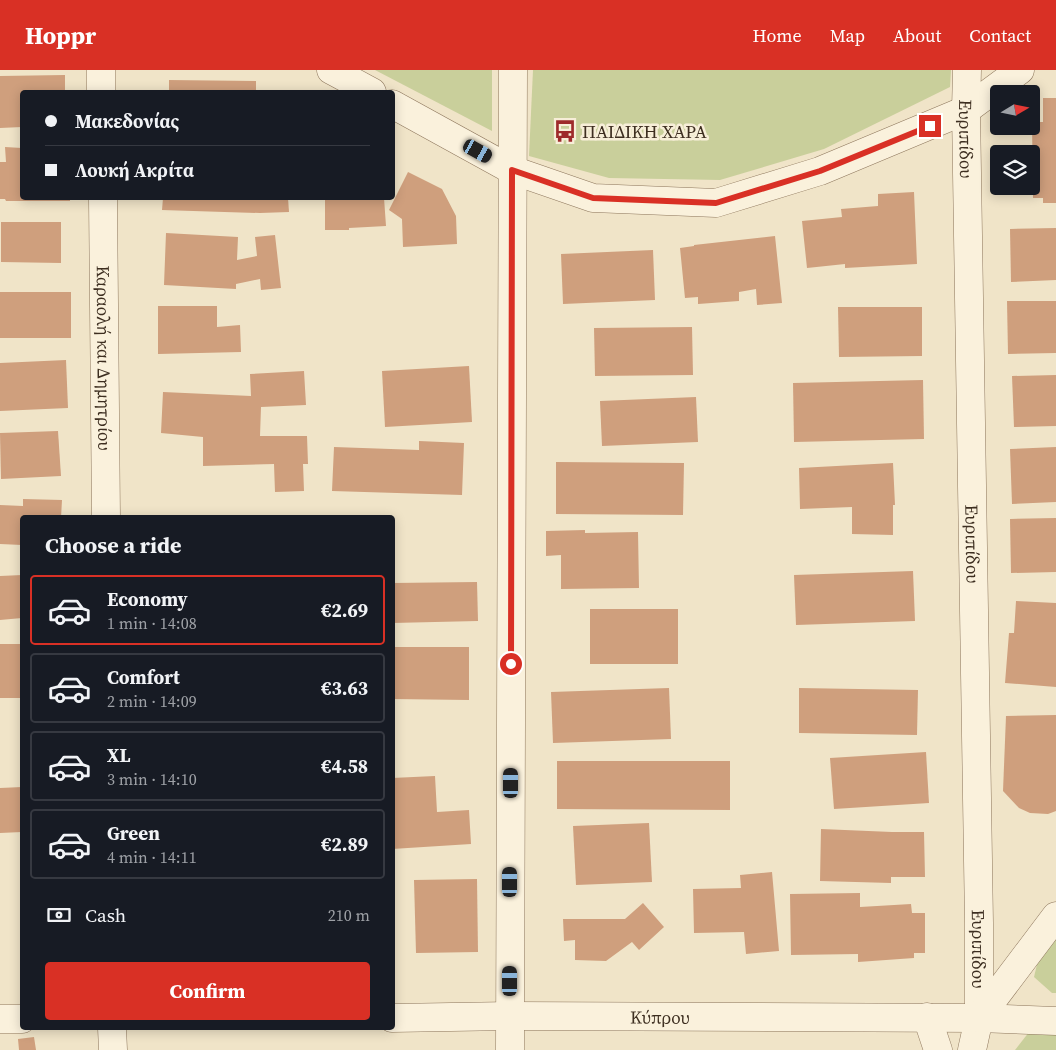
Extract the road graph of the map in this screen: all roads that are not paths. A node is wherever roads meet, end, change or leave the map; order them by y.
1 (101, 70) edge
2 (332, 70) edge
3 (512, 70) edge
4 (967, 70) edge
5 (1020, 70) edge
6 (101, 90) edge
7 (368, 90) edge
8 (395, 106) edge
9 (966, 110) junction
10 (512, 170) junction
11 (102, 200) edge
12 (106, 515) edge
13 (1056, 916) edge
14 (510, 1016) junction
15 (395, 1018) edge
16 (927, 1018) junction
17 (979, 1018) junction
18 (0, 1019) edge
19 (20, 1019) edge
20 (1056, 1021) edge
21 (112, 1030) edge
22 (113, 1050) edge
23 (510, 1050) edge
24 (938, 1050) edge
25 (972, 1050) edge

1 - 6 street
2 - 7 street
3 - 10 street
4 - 9 street, Ευριπίδου
5 - 9 street
8 - 10 street
9 - 10 street
9 - 17 street, Ευριπίδου
10 - 14 street
11 - 12 street, Καραολή και Δημητρίου
13 - 17 street
14 - 15 street, Κύπρου
14 - 16 street, Κύπρου
14 - 23 street
16 - 17 street, Κύπρου
16 - 24 street
17 - 20 street, Κύπρου
17 - 25 street
18 - 19 street
21 - 22 street

